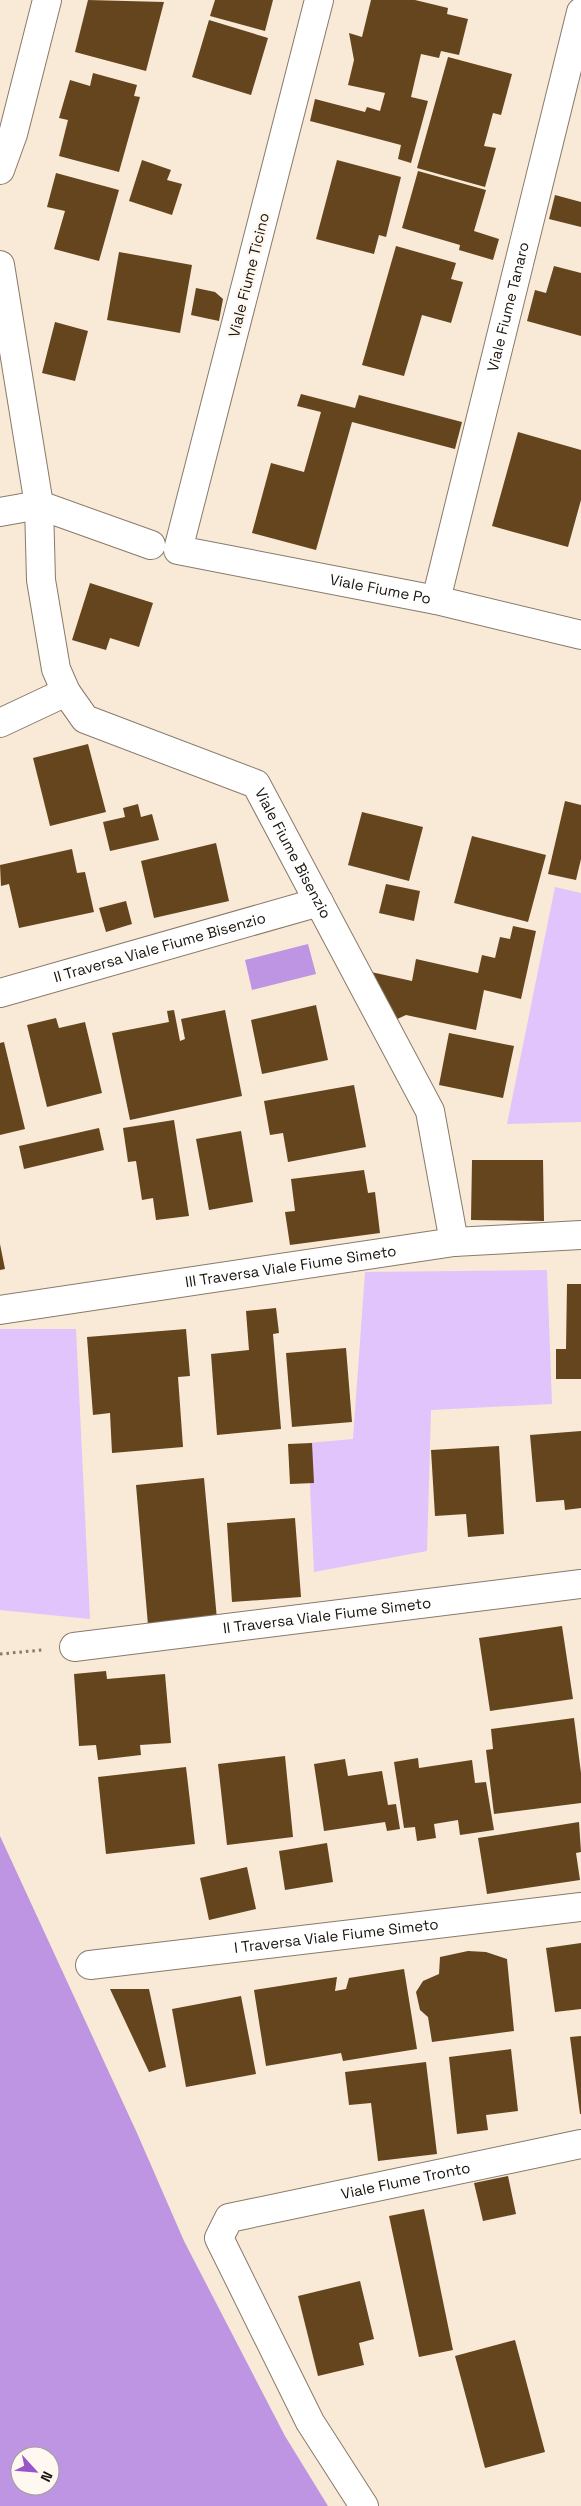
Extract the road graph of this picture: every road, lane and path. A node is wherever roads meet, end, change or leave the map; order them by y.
1 (47, 0) edge
2 (319, 0) edge
3 (581, 12) edge
4 (0, 170) edge
5 (0, 265) edge
6 (40, 505) junction
7 (0, 512) edge
8 (151, 544) dead end
9 (178, 550) joint
10 (436, 600) junction
11 (581, 635) edge
12 (66, 692) junction
13 (0, 723) edge
14 (319, 902) junction
15 (0, 993) edge
16 (581, 1235) edge
17 (454, 1242) junction
18 (0, 1310) edge
19 (581, 1584) edge
20 (74, 1647) joint
21 (0, 1654) edge
22 (581, 1906) edge
23 (90, 1965) dead end
24 (581, 2144) edge
25 (364, 2506) edge

1 - 4 street
2 - 9 street, Viale Fiume Ticino
3 - 10 street, Viale Fiume Tanaro
5 - 6 street, Viale Fiume Bisenzio
6 - 7 street
6 - 8 street
6 - 12 street, Viale Fiume Bisenzio
9 - 10 street, Viale Fiume Po
10 - 11 street, Viale Fiume Po
12 - 13 street
12 - 14 street, Viale Fiume Bisenzio
14 - 15 street, II Traversa Viale Fiume Bisenzio
14 - 17 street, Viale Fiume Bisenzio
16 - 17 street, III Traversa Viale Fiume Simeto
17 - 18 street, III Traversa Viale Fiume Simeto
19 - 20 street, II Traversa Viale Fiume Simeto
20 - 21 path
22 - 23 street, I Traversa Viale Fiume Simeto
24 - 25 street, Viale FIume Tronto

